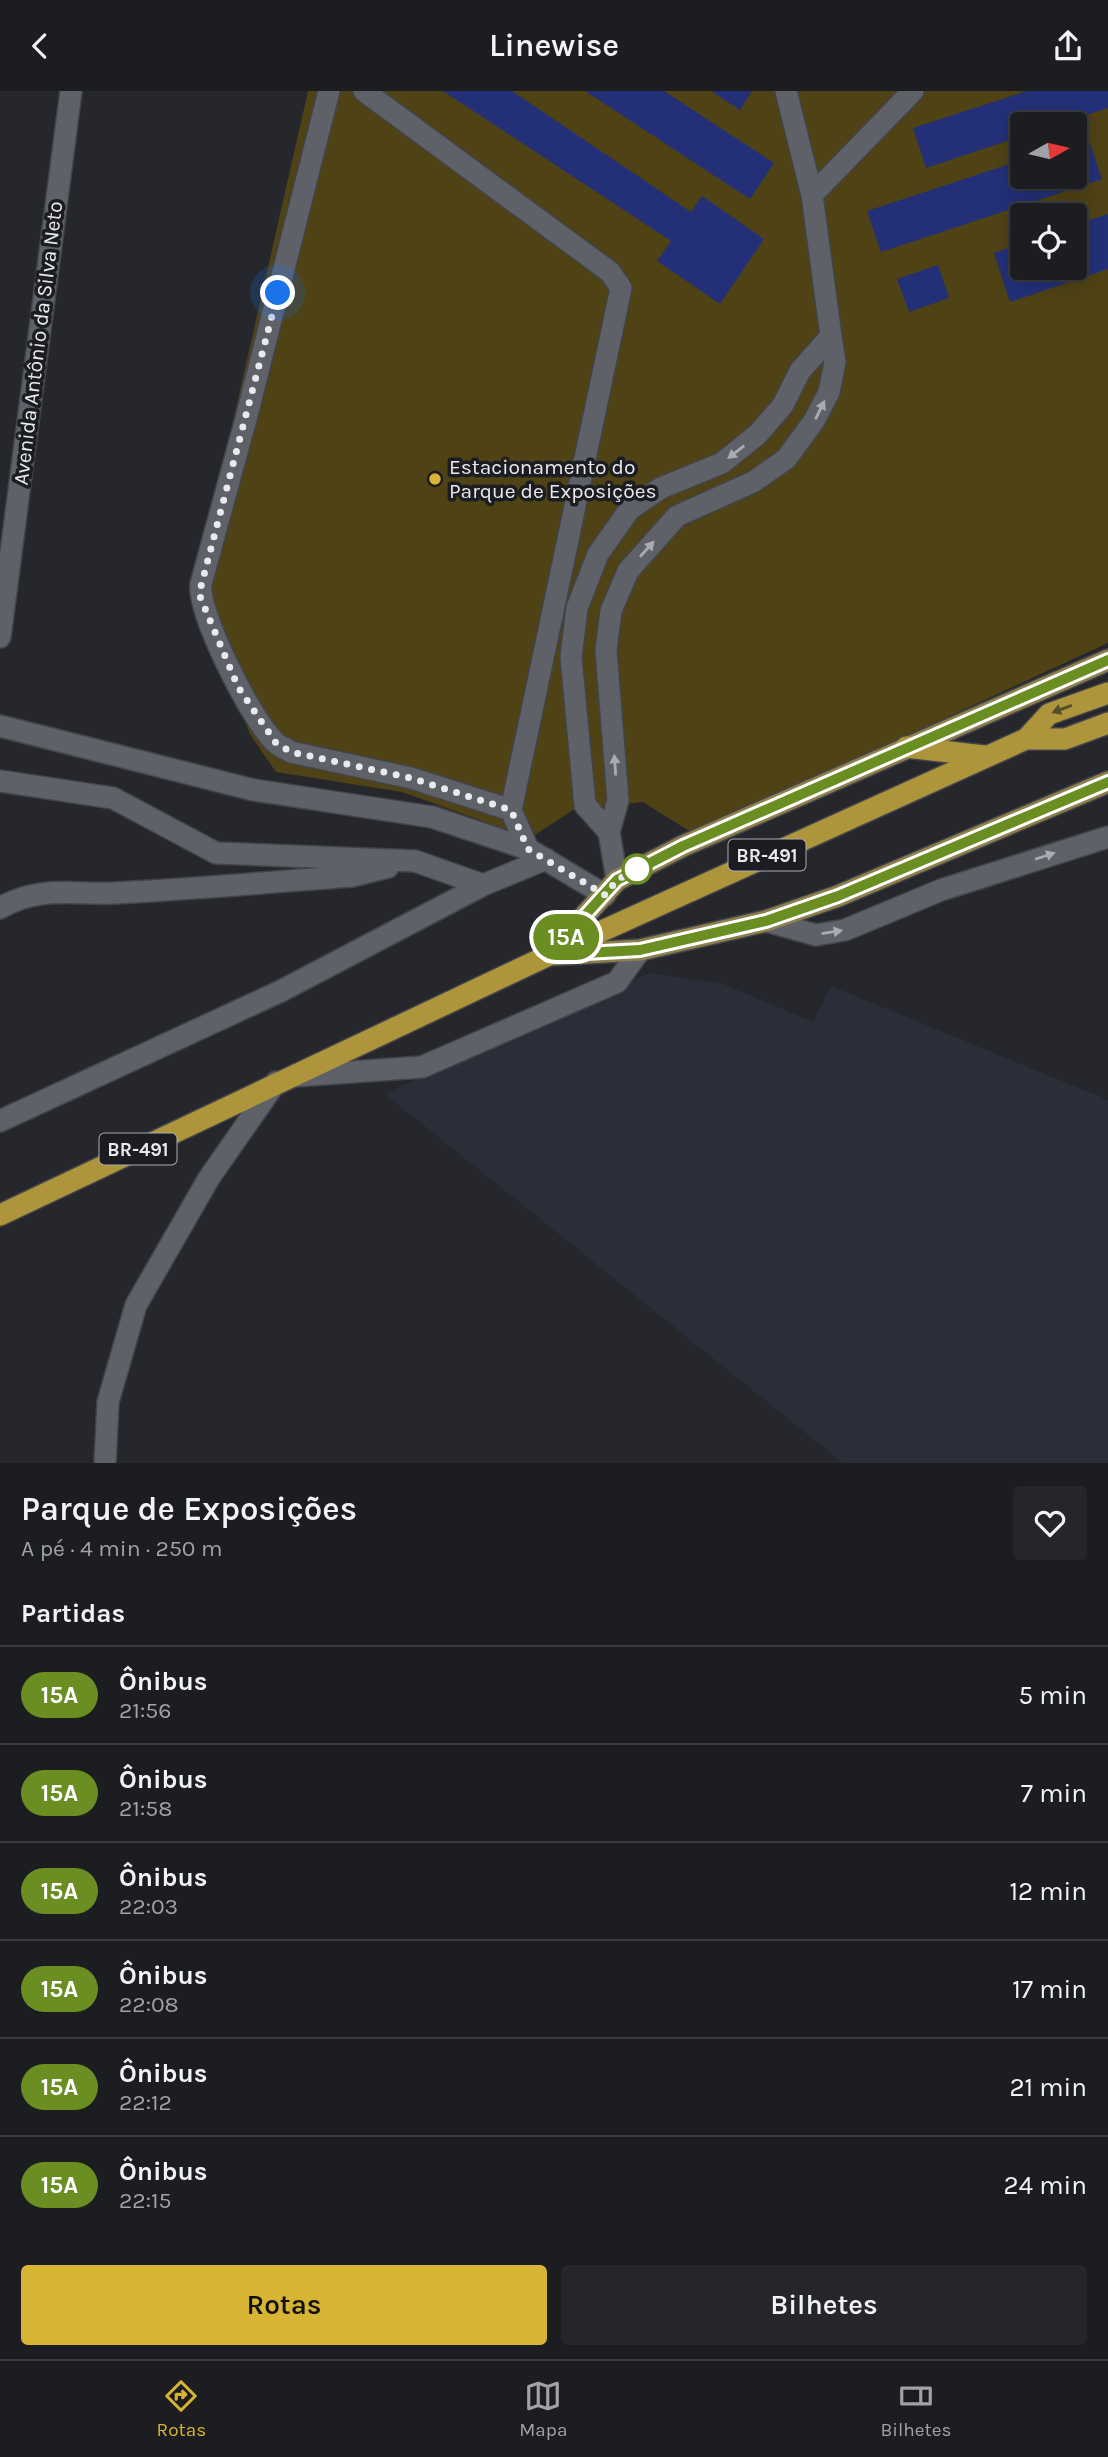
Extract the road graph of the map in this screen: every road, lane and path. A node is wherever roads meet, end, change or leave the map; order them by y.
1 (71, 91) edge
2 (329, 91) edge
3 (364, 91) edge
4 (786, 91) edge
5 (913, 91) edge
6 (812, 195) junction
7 (831, 336) junction
8 (661, 488) junction
9 (677, 516) junction
10 (0, 637) edge
11 (1108, 660) edge
12 (1108, 693) edge
13 (1108, 723) edge
14 (0, 726) edge
15 (1026, 739) junction
16 (906, 747) junction
17 (986, 756) junction
18 (0, 781) edge
19 (1108, 782) edge
20 (511, 810) junction
21 (609, 832) junction
22 (1108, 837) edge
23 (537, 854) junction
24 (415, 861) junction
25 (483, 885) junction
26 (611, 888) junction
27 (0, 908) edge
28 (766, 921) junction
29 (640, 950) junction
30 (549, 955) junction
31 (283, 1079) junction
32 (0, 1121) edge
33 (0, 1216) edge
34 (105, 1463) edge

1 - 10 street, Avenida Antônio da Silva Neto
2 - 20 street
3 - 20 street
4 - 6 street
5 - 6 street
6 - 7 street
7 -> 8 street
9 -> 7 street
8 - 9 street
8 - 21 street
21 -> 9 street
11 - 16 main road
12 -> 15 highway, BR-491
13 - 15 highway, BR-491
14 - 23 street
15 - 17 highway, BR-491
16 - 17 highway
16 - 26 main road
17 - 30 highway, BR-491
18 - 24 street
19 - 28 main road
20 - 23 street
21 - 26 street
28 -> 22 street
23 - 25 street
23 - 26 street
24 - 25 street
24 - 27 street
25 - 32 street
26 - 30 main road
28 - 29 main road
29 - 30 main road
29 - 31 street
30 - 31 highway, BR-491
31 - 33 highway, BR-491
31 - 34 street

